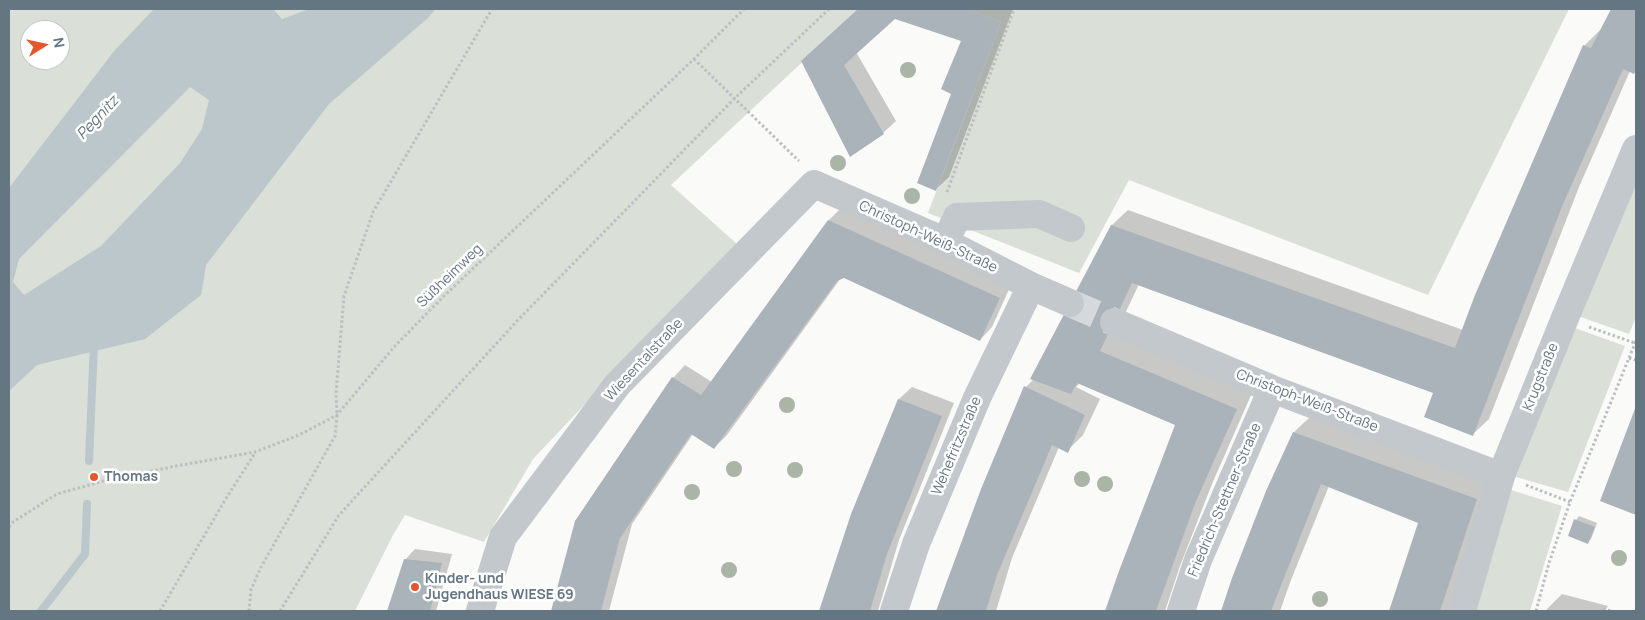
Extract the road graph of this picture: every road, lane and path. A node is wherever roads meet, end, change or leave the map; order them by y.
1 (492, 9) edge
2 (744, 9) edge
3 (829, 9) edge
4 (1014, 9) edge
5 (694, 59) junction
6 (734, 99) junction
7 (1636, 149) edge
8 (814, 184) junction
9 (1071, 228) dead end
10 (938, 239) junction
11 (1031, 286) junction
12 (1070, 303) tunnel mouth
13 (1565, 318) junction
14 (1114, 322) tunnel mouth
15 (1636, 342) edge
16 (1629, 358) junction
17 (1636, 360) edge
18 (1272, 389) junction
19 (337, 415) junction
20 (255, 452) junction
21 (1502, 476) junction
22 (1570, 502) junction
23 (9, 527) edge
24 (1603, 609) dead end
25 (160, 611) edge
26 (249, 611) edge
27 (280, 611) edge
28 (480, 611) edge
29 (894, 611) edge
30 (1180, 611) edge
31 (1462, 611) edge
32 (1536, 611) edge
33 (1611, 611) edge

1 - 19 path
2 - 5 path, Süßheimweg
3 - 6 path
4 - 10 path
5 - 6 path
5 - 19 path, Süßheimweg
6 - 8 path
6 - 27 path
7 - 13 street, Krugstraße
8 - 10 street, Christoph-Weiß-Straße
8 - 28 street, Wiesentalstraße
9 - 10 street
10 - 11 street, Christoph-Weiß-Straße
11 - 12 street, Christoph-Weiß-Straße
11 - 29 street, Wehefritzstraße
13 - 15 path
13 - 21 street, Krugstraße
14 - 18 street, Christoph-Weiß-Straße
15 - 16 path
16 - 17 path
16 - 22 path
18 - 21 street, Christoph-Weiß-Straße
18 - 30 street, Friedrich-Stettner-Straße
19 - 20 path
19 - 26 path
20 - 23 path
20 - 25 path
21 - 22 path
21 - 31 street, Krugstraße
22 - 32 path
24 - 33 path

